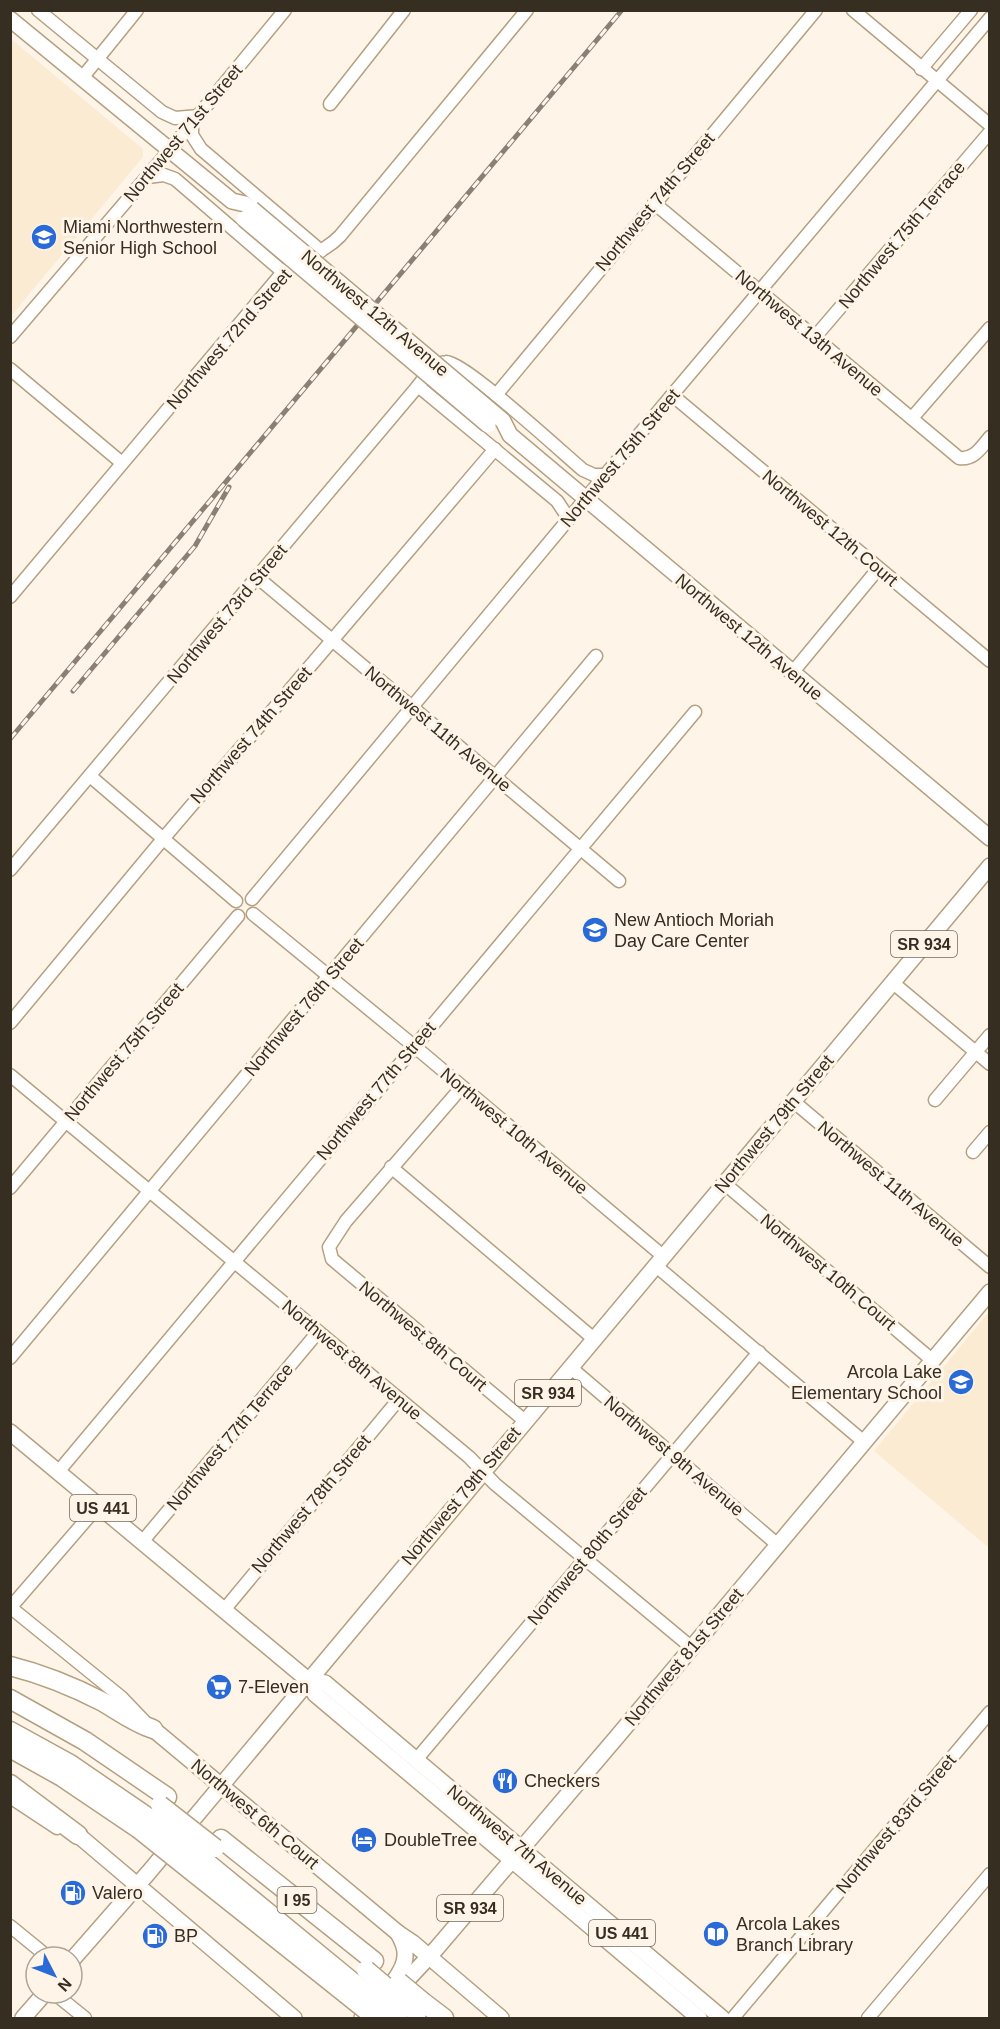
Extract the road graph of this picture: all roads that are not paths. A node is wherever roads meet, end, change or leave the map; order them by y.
1 (38, 10) edge
2 (137, 10) edge
3 (285, 10) edge
4 (404, 10) edge
5 (527, 10) edge
6 (816, 10) edge
7 (853, 10) edge
8 (970, 10) edge
9 (990, 18) edge
10 (10, 19) edge
11 (97, 60) junction
12 (921, 69) junction
13 (82, 78) junction
14 (936, 81) junction
15 (330, 104) dead end
16 (195, 119) junction
17 (990, 125) edge
18 (990, 132) edge
19 (170, 150) junction
20 (147, 177) junction
21 (654, 203) junction
22 (321, 251) junction
23 (284, 272) junction
24 (760, 292) junction
25 (990, 328) edge
26 (815, 337) junction
27 (10, 338) edge
28 (445, 362) joint
29 (10, 369) edge
30 (418, 386) junction
31 (496, 394) junction
32 (672, 395) junction
33 (912, 418) junction
34 (990, 437) edge
35 (495, 449) junction
36 (123, 463) junction
37 (606, 475) junction
38 (586, 499) junction
39 (569, 519) junction
40 (878, 569) junction
41 (257, 578) junction
42 (10, 597) edge
43 (333, 641) junction
44 (596, 656) dead end
45 (990, 661) edge
46 (792, 673) junction
47 (413, 708) junction
48 (695, 712) dead end
49 (90, 776) junction
50 (496, 777) junction
51 (163, 838) junction
52 (990, 838) edge
53 (580, 848) junction
54 (990, 866) edge
55 (10, 870) edge
56 (619, 881) dead end
57 (252, 899) junction
58 (236, 901) junction
59 (253, 914) junction
60 (238, 916) junction
61 (329, 977) junction
62 (892, 982) junction
63 (10, 1023) edge
64 (990, 1035) edge
65 (414, 1046) junction
66 (975, 1052) junction
67 (990, 1064) edge
68 (10, 1075) edge
69 (461, 1088) junction
70 (935, 1100) dead end
71 (793, 1101) junction
72 (66, 1121) junction
73 (990, 1132) edge
74 (973, 1152) dead end
75 (391, 1167) junction
76 (724, 1183) junction
77 (10, 1188) edge
78 (150, 1191) junction
79 (659, 1261) junction
80 (234, 1262) junction
81 (990, 1268) edge
82 (990, 1292) edge
83 (318, 1332) junction
84 (594, 1339) junction
85 (759, 1352) junction
86 (10, 1358) edge
87 (932, 1360) junction
88 (570, 1367) junction
89 (399, 1399) junction
90 (525, 1421) junction
91 (10, 1432) edge
92 (864, 1442) junction
93 (672, 1455) junction
94 (483, 1471) junction
95 (58, 1472) junction
96 (99, 1505) junction
97 (142, 1542) junction
98 (778, 1545) junction
99 (584, 1559) junction
100 (11, 1607) edge
101 (224, 1610) junction
102 (691, 1647) junction
103 (10, 1666) edge
104 (308, 1680) junction
105 (10, 1699) edge
106 (10, 1711) edge
107 (990, 1712) edge
108 (153, 1729) junction
109 (10, 1731) edge
110 (10, 1748) edge
111 (416, 1760) junction
112 (10, 1784) edge
113 (220, 1785) junction
114 (10, 1797) edge
115 (154, 1813) junction
116 (78, 1835) junction
117 (516, 1854) junction
118 (209, 1855) junction
119 (990, 1874) edge
120 (137, 1885) junction
121 (10, 1926) edge
122 (398, 1934) junction
123 (33, 1945) edge
124 (84, 1946) edge
125 (429, 1956) junction
126 (360, 1977) junction
127 (35, 2005) edge
128 (68, 2005) edge
129 (421, 2011) edge
130 (23, 2019) edge
131 (85, 2019) edge
132 (294, 2019) edge
133 (362, 2019) edge
134 (375, 2019) edge
135 (398, 2019) edge
136 (444, 2019) edge
137 (501, 2019) edge
138 (699, 2019) edge
139 (722, 2019) edge
140 (733, 2019) edge
141 (868, 2019) edge

1 - 11 street
2 - 11 street
3 - 16 street, Northwest 71st Street
4 - 15 street
5 - 22 street, Northwest 72nd Street
6 - 21 street, Northwest 74th Street
7 - 12 street
8 - 12 street
9 - 14 street, Northwest 75th Street
10 - 13 main road, Northwest 12th Avenue
11 - 13 street
11 - 16 street
12 - 14 street
13 - 19 main road, Northwest 12th Avenue
14 - 17 street
14 - 24 street, Northwest 75th Street
16 - 19 street, Northwest 71st Street
16 - 22 street, Northwest 12th Avenue
18 - 26 street, Northwest 75th Terrace
19 - 20 street, Northwest 71st Street
19 - 38 main road, Northwest 12th Avenue, bridge
20 - 23 street, Northwest 12th Avenue
20 - 27 street, Northwest 71st Street
21 - 24 street, Northwest 13th Avenue
21 - 31 street, Northwest 74th Street
22 - 23 street, Northwest 72nd Street
23 - 36 street, Northwest 72nd Street
24 - 26 street, Northwest 13th Avenue
24 - 32 street, Northwest 75th Street
25 - 33 street
26 - 33 street, Northwest 13th Avenue
28 - 30 street, Northwest 73rd Street
28 - 31 street, Northwest 12th Avenue
29 - 36 street
30 - 35 street, Northwest 12th Avenue
30 - 41 street, Northwest 73rd Street
31 - 37 street, Northwest 12th Avenue
32 - 37 street, Northwest 75th Street
32 - 40 street, Northwest 12th Court
33 - 34 street, Northwest 13th Avenue
35 - 39 street, Northwest 12th Avenue
35 - 43 street, Northwest 74th Street
36 - 42 street, Northwest 72nd Street
37 - 38 street, Northwest 75th Street
38 - 39 street, Northwest 75th Street
38 - 46 main road, Northwest 12th Avenue
39 - 47 street, Northwest 75th Street
40 - 45 street, Northwest 12th Court
40 - 46 street
41 - 43 street, Northwest 11th Avenue
41 - 49 street, Northwest 73rd Street
43 - 47 street, Northwest 11th Avenue
43 - 51 street, Northwest 74th Street
44 - 50 street, Northwest 76th Street
46 - 52 main road, Northwest 12th Avenue
47 - 50 street, Northwest 11th Avenue
47 - 57 street, Northwest 75th Street
48 - 53 street, Northwest 77th Street
49 - 51 street
49 - 55 street, Northwest 73rd Street
50 - 53 street, Northwest 11th Avenue
50 - 61 street, Northwest 76th Street
51 - 58 street
51 - 63 street, Northwest 74th Street
53 - 56 street, Northwest 11th Avenue
53 - 65 street, Northwest 77th Street
54 - 62 main road, Northwest 79th Street / SR 934
57 - 58 street
57 - 59 street
58 - 60 street
59 - 60 street
59 - 61 street, Northwest 10th Avenue
60 - 72 street, Northwest 75th Street
61 - 65 street, Northwest 10th Avenue
61 - 78 street, Northwest 76th Street
62 - 66 street
62 - 71 main road, Northwest 79th Street / SR 934
64 - 66 street
65 - 69 street, Northwest 10th Avenue
65 - 80 street, Northwest 77th Street
66 - 67 street
66 - 70 street
68 - 72 street, Northwest 8th Avenue
69 - 75 street
69 - 79 street, Northwest 10th Avenue
71 - 76 main road, Northwest 79th Street / SR 934
71 - 81 street, Northwest 11th Avenue
72 - 77 street, Northwest 75th Street
72 - 78 street, Northwest 8th Avenue
73 - 74 street
75 - 84 street
75 - 90 street, Northwest 8th Court
76 - 79 main road, Northwest 79th Street / SR 934
76 - 87 street, Northwest 10th Court
78 - 80 street, Northwest 8th Avenue
78 - 86 street, Northwest 76th Street
79 - 84 main road, Northwest 79th Street / SR 934
79 - 85 street, Northwest 10th Avenue
80 - 83 street, Northwest 8th Avenue
80 - 95 street, Northwest 77th Street
82 - 87 main road, Northwest 81st Street / SR 934
83 - 89 street, Northwest 8th Avenue
83 - 97 street, Northwest 77th Terrace
84 - 88 main road, Northwest 79th Street / SR 934
85 - 92 street, Northwest 10th Avenue
85 - 93 street, Northwest 80th Street
87 - 92 main road, Northwest 81st Street / SR 934
88 - 90 main road, Northwest 79th Street / SR 934
88 - 93 street, Northwest 9th Avenue
89 - 94 street, Northwest 8th Avenue
89 - 101 street, Northwest 78th Street
90 - 94 main road, Northwest 79th Street / SR 934
91 - 95 main road, Northwest 7th Avenue / US 441
92 - 98 main road, Northwest 81st Street / SR 934
93 - 98 street, Northwest 9th Avenue
93 - 99 street, Northwest 80th Street
94 - 99 street, Northwest 8th Avenue
94 - 104 main road, Northwest 79th Street / SR 934
95 - 96 main road, Northwest 7th Avenue / US 441
96 - 97 main road, Northwest 7th Avenue / US 441
96 - 100 street
97 - 101 main road, Northwest 7th Avenue / US 441
98 - 102 main road, Northwest 81st Street / SR 934
99 - 102 street, Northwest 8th Avenue
99 - 111 street, Northwest 80th Street
100 - 108 street, Northwest 6th Court
101 - 104 main road, Northwest 7th Avenue / US 441
102 - 117 main road, Northwest 81st Street / SR 934
103 - 108 highway
104 - 111 main road, Northwest 7th Avenue / US 441
104 - 113 main road, Northwest 79th Street / SR 934
104 - 117 main road, Northwest 7th Avenue / US 441
105 - 115 highway, I 95
106 - 115 highway
107 - 140 street, Northwest 83rd Street
108 - 113 main road, Northwest 6th Court
109 - 115 highway
110 - 115 highway, I 95
111 - 117 main road, Northwest 7th Avenue / US 441
112 - 116 highway
113 - 120 main road, Northwest 79th Street / SR 934
113 - 122 main road, Northwest 6th Court
114 - 116 street
115 - 118 highway, I 95
115 - 118 highway, I 95, bridge
116 - 120 main road
117 - 125 main road, Northwest 81st Street / SR 934
117 - 138 main road, Northwest 7th Avenue / US 441
117 - 139 main road, Northwest 7th Avenue / US 441
118 - 126 highway, I 95
118 - 126 highway, I 95
119 - 141 street
120 - 124 main road, Northwest 79th Street / SR 934
120 - 132 main road
121 - 123 street
122 - 125 main road, Northwest 6th Court
122 - 133 main road
125 - 134 main road, Northwest 81st Street / SR 934
125 - 137 main road, Northwest 6th Court
126 - 129 highway, I 95, bridge
126 - 134 highway, I 95, bridge
126 - 135 highway, bridge
127 - 130 main road
128 - 131 street
129 - 136 highway, I 95

